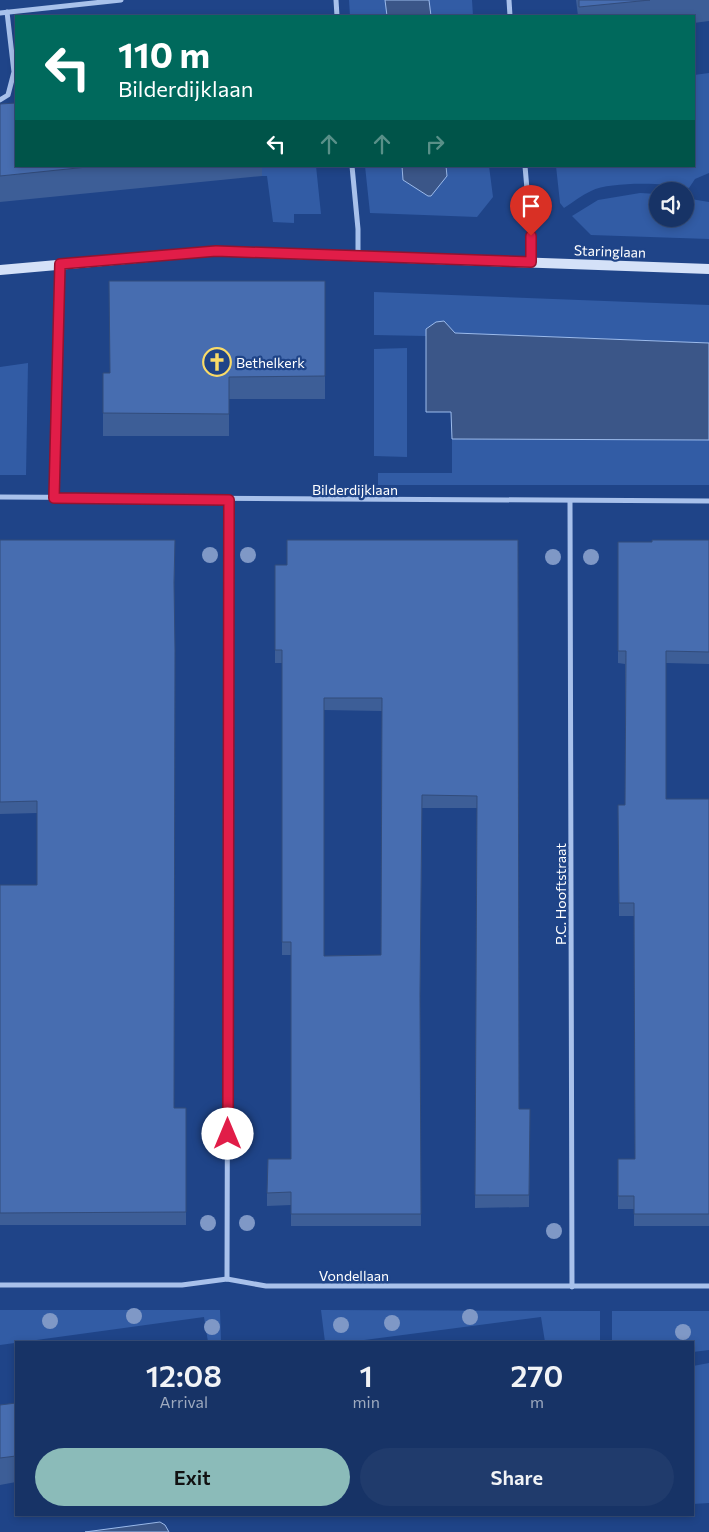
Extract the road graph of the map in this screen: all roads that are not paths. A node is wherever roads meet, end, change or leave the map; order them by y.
1 (121, 0) edge
2 (336, 0) edge
3 (509, 0) edge
4 (7, 12) junction
5 (0, 13) edge
6 (337, 15) edge
7 (510, 15) edge
8 (0, 100) edge
9 (352, 167) edge
10 (525, 167) edge
11 (358, 255) junction
12 (531, 262) junction
13 (60, 264) junction
14 (709, 269) edge
15 (0, 270) edge
16 (0, 497) edge
17 (54, 498) junction
18 (229, 500) junction
19 (570, 500) junction
20 (709, 501) edge
21 (227, 1279) junction
22 (0, 1285) edge
23 (709, 1286) edge
24 (572, 1287) junction

1 - 4 street
2 - 6 street
3 - 7 street
4 - 5 street
4 - 8 street
9 - 11 street
10 - 12 street
11 - 12 street, Staringlaan
11 - 13 street, Staringlaan
12 - 14 street, Staringlaan
13 - 15 street, Staringlaan
13 - 17 street
16 - 17 street, Bilderdijklaan
17 - 18 street, Bilderdijklaan
18 - 19 street, Bilderdijklaan
18 - 21 street
19 - 20 street, Bilderdijklaan
19 - 24 street, P.C. Hooftstraat
21 - 22 street, Vondellaan
21 - 24 street, Vondellaan
23 - 24 street, Vondellaan

